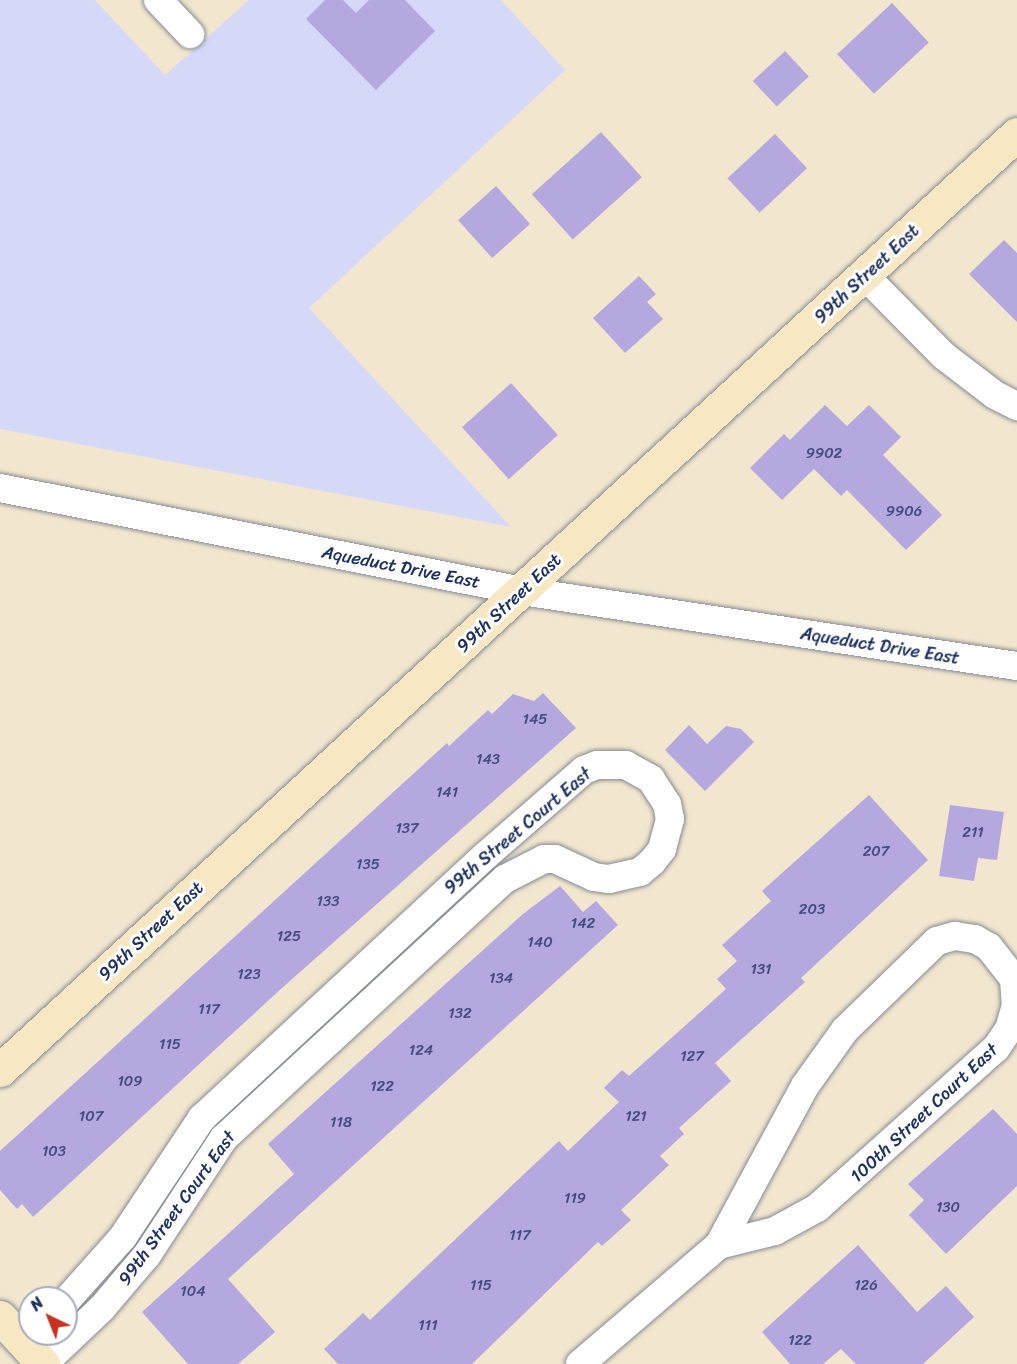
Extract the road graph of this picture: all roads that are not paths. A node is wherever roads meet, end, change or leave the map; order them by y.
1 (158, 0) edge
2 (190, 34) dead end
3 (1017, 134) edge
4 (864, 276) junction
5 (1017, 406) edge
6 (0, 488) edge
7 (522, 591) junction
8 (1017, 666) edge
9 (0, 1070) edge
10 (719, 1245) junction
11 (78, 1288) edge
12 (0, 1317) edge
13 (78, 1323) edge
14 (35, 1351) edge
15 (580, 1364) edge

1 - 2 street
3 - 4 street, 99th Street East
4 - 5 street
4 - 7 street, 99th Street East
6 - 7 street, Aqueduct Drive East
7 - 8 street, Aqueduct Drive East
7 - 9 street, 99th Street East
10 - 10 street, 100th Street Court East
10 - 15 street, 100th Street Court East
11 - 13 street, 99th Street Court East
12 - 14 street

